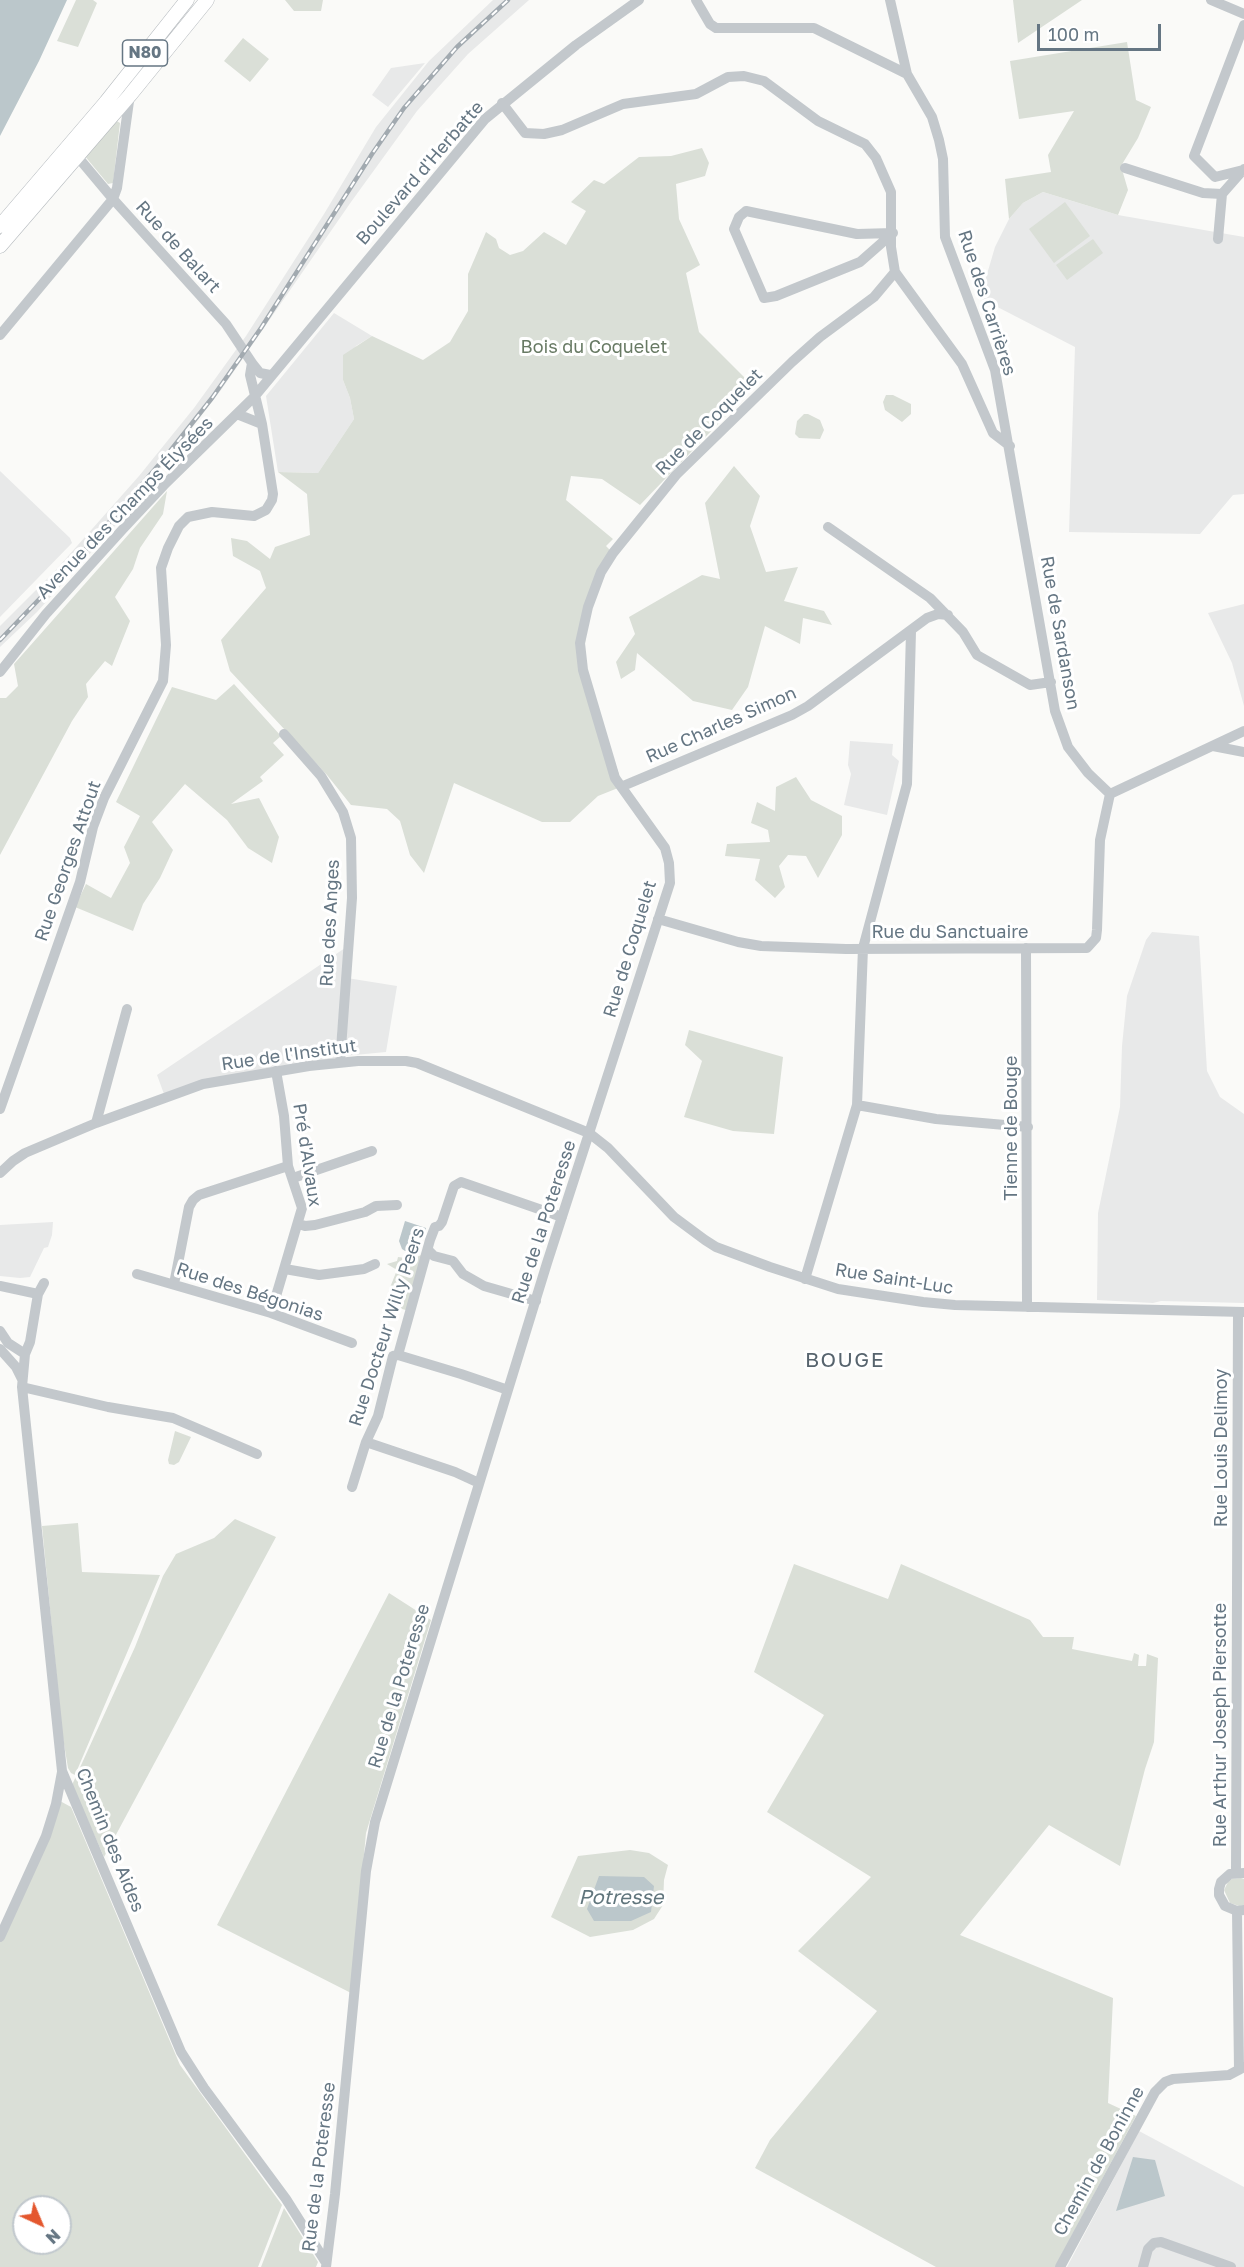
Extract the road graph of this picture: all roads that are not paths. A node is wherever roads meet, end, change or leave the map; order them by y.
1 (187, 0) edge
2 (194, 0) edge
3 (207, 0) edge
4 (218, 0) edge
5 (639, 0) edge
6 (696, 0) edge
7 (890, 0) edge
8 (1211, 0) edge
9 (1244, 14) edge
10 (1244, 25) edge
11 (179, 37) junction
12 (907, 74) junction
13 (130, 95) junction
14 (502, 103) junction
15 (71, 153) junction
16 (1125, 168) dead end
17 (1244, 169) edge
18 (1222, 194) junction
19 (113, 200) junction
20 (0, 226) edge
21 (893, 232) junction
22 (1218, 240) dead end
23 (0, 246) edge
24 (895, 272) junction
25 (0, 335) edge
26 (252, 363) junction
27 (270, 375) junction
28 (254, 397) junction
29 (237, 414) junction
30 (262, 424) junction
31 (1010, 446) junction
32 (828, 527) dead end
33 (948, 615) junction
34 (911, 631) junction
35 (21, 644) junction
36 (0, 662) edge
37 (0, 672) edge
38 (1051, 682) junction
39 (1244, 731) edge
40 (284, 734) dead end
41 (1213, 746) junction
42 (1244, 752) edge
43 (623, 786) junction
44 (1110, 794) junction
45 (658, 919) junction
46 (863, 948) junction
47 (1026, 948) junction
48 (127, 1009) dead end
49 (340, 1062) junction
50 (276, 1071) junction
51 (857, 1105) junction
52 (0, 1109) edge
53 (96, 1123) junction
54 (1028, 1127) junction
55 (589, 1133) junction
56 (372, 1151) dead end
57 (288, 1166) junction
58 (0, 1173) edge
59 (293, 1178) junction
60 (397, 1205) dead end
61 (562, 1217) junction
62 (299, 1224) junction
63 (428, 1250) junction
64 (375, 1264) dead end
65 (285, 1269) junction
66 (137, 1274) dead end
67 (805, 1279) junction
68 (44, 1283) dead end
69 (174, 1284) junction
70 (0, 1286) edge
71 (38, 1293) junction
72 (536, 1301) junction
73 (1028, 1307) junction
74 (1241, 1312) edge
75 (272, 1313) junction
76 (0, 1331) edge
77 (352, 1343) dead end
78 (0, 1349) edge
79 (25, 1354) junction
80 (398, 1355) junction
81 (22, 1383) junction
82 (508, 1390) junction
83 (366, 1442) junction
84 (257, 1454) dead end
85 (479, 1483) junction
86 (352, 1487) dead end
87 (1241, 1579) edge
88 (62, 1771) junction
89 (1240, 1873) edge
90 (1240, 1910) edge
91 (0, 1937) edge
92 (1241, 2068) edge
93 (325, 2264) edge
94 (1059, 2267) edge
95 (1143, 2267) edge
96 (1231, 2267) edge

1 - 15 main road, N80
2 - 13 street, N80
3 - 11 main road, N80
4 - 11 main road, N80
5 - 14 street, Boulevard d'Herbatte
6 - 12 street
7 - 12 street, Rue des Carrières
8 - 9 street
10 - 17 street
11 - 13 main road, N80
12 - 31 street, Rue des Carrières
13 - 15 main road, N80
13 - 19 street
14 - 21 street
14 - 27 street, Boulevard d'Herbatte
15 - 19 street, Rue de Balart
15 - 20 main road, N80
15 - 23 main road, N80
16 - 18 street
17 - 18 street
18 - 22 street
19 - 25 street
19 - 26 street, Rue de Balart
21 - 21 street
21 - 24 street
24 - 31 street
24 - 43 street, Rue de Coquelet
26 - 27 street, Rue de Balart
26 - 28 street
27 - 28 street, Boulevard d'Herbatte
28 - 29 street, Avenue des Champs Élysées
28 - 30 street
29 - 30 street
29 - 35 street, Avenue des Champs Élysées
30 - 52 street, Rue Georges Attout
31 - 38 street, Rue de Sardanson
32 - 33 street
33 - 34 street, Rue Charles Simon
33 - 38 street
34 - 43 street, Rue Charles Simon
34 - 46 street
35 - 36 street, Avenue des Champs Élysées
35 - 37 street, Avenue des Champs Élysées
38 - 44 street, Rue de Sardanson
39 - 41 street
40 - 49 street, Rue des Anges
41 - 42 street
41 - 44 street
43 - 45 street, Rue de Coquelet
44 - 47 street, Rue du Sanctuaire
45 - 46 street, Rue du Sanctuaire
45 - 55 street, Rue de Coquelet
46 - 47 street, Rue du Sanctuaire
46 - 51 street
47 - 54 street, Tienne de Bouge
48 - 53 street
49 - 50 street, Rue de l'Institut
49 - 55 street, Rue de l'Institut
50 - 53 street, Rue de l'Institut
50 - 57 street, Pré d'Alvaux
51 - 54 street
51 - 67 street
53 - 58 street, Rue de l'Institut
54 - 73 street, Tienne de Bouge
55 - 61 street, Rue de la Poteresse
55 - 67 street, Rue Saint-Luc
56 - 59 street
57 - 59 street, Pré d'Alvaux
57 - 69 street
59 - 62 street, Pré d'Alvaux
60 - 62 street
61 - 63 street, Rue Docteur Willy Peers
61 - 72 street, Rue de la Poteresse
62 - 65 street, Pré d'Alvaux
63 - 72 street
63 - 80 street, Rue Docteur Willy Peers
64 - 65 street
65 - 75 street, Pré d'Alvaux
66 - 69 street, Rue des Bégonias
67 - 73 street, Rue Saint-Luc
68 - 71 street
69 - 75 street, Rue des Bégonias
70 - 71 street
71 - 79 street
72 - 82 street, Rue de la Poteresse
73 - 74 street, Rue Saint-Luc
74 - 87 street, Rue Louis Delimoy
75 - 77 street, Rue des Bégonias
76 - 79 street
78 - 81 street, Chemin des Aides
79 - 81 street
80 - 82 street
80 - 83 street, Rue Docteur Willy Peers
81 - 84 street
81 - 88 street, Chemin des Aides
82 - 85 street, Rue de la Poteresse
83 - 85 street
83 - 86 street, Rue Docteur Willy Peers
85 - 93 street, Rue de la Poteresse
87 - 89 street, Rue Arthur Joseph Piersotte
88 - 91 street
88 - 93 street, Chemin des Aides
89 - 90 street, Rue Arthur Joseph Piersotte
90 - 92 street, Rue Arthur Joseph Piersotte
92 - 94 street, Chemin de Boninne
95 - 96 street

